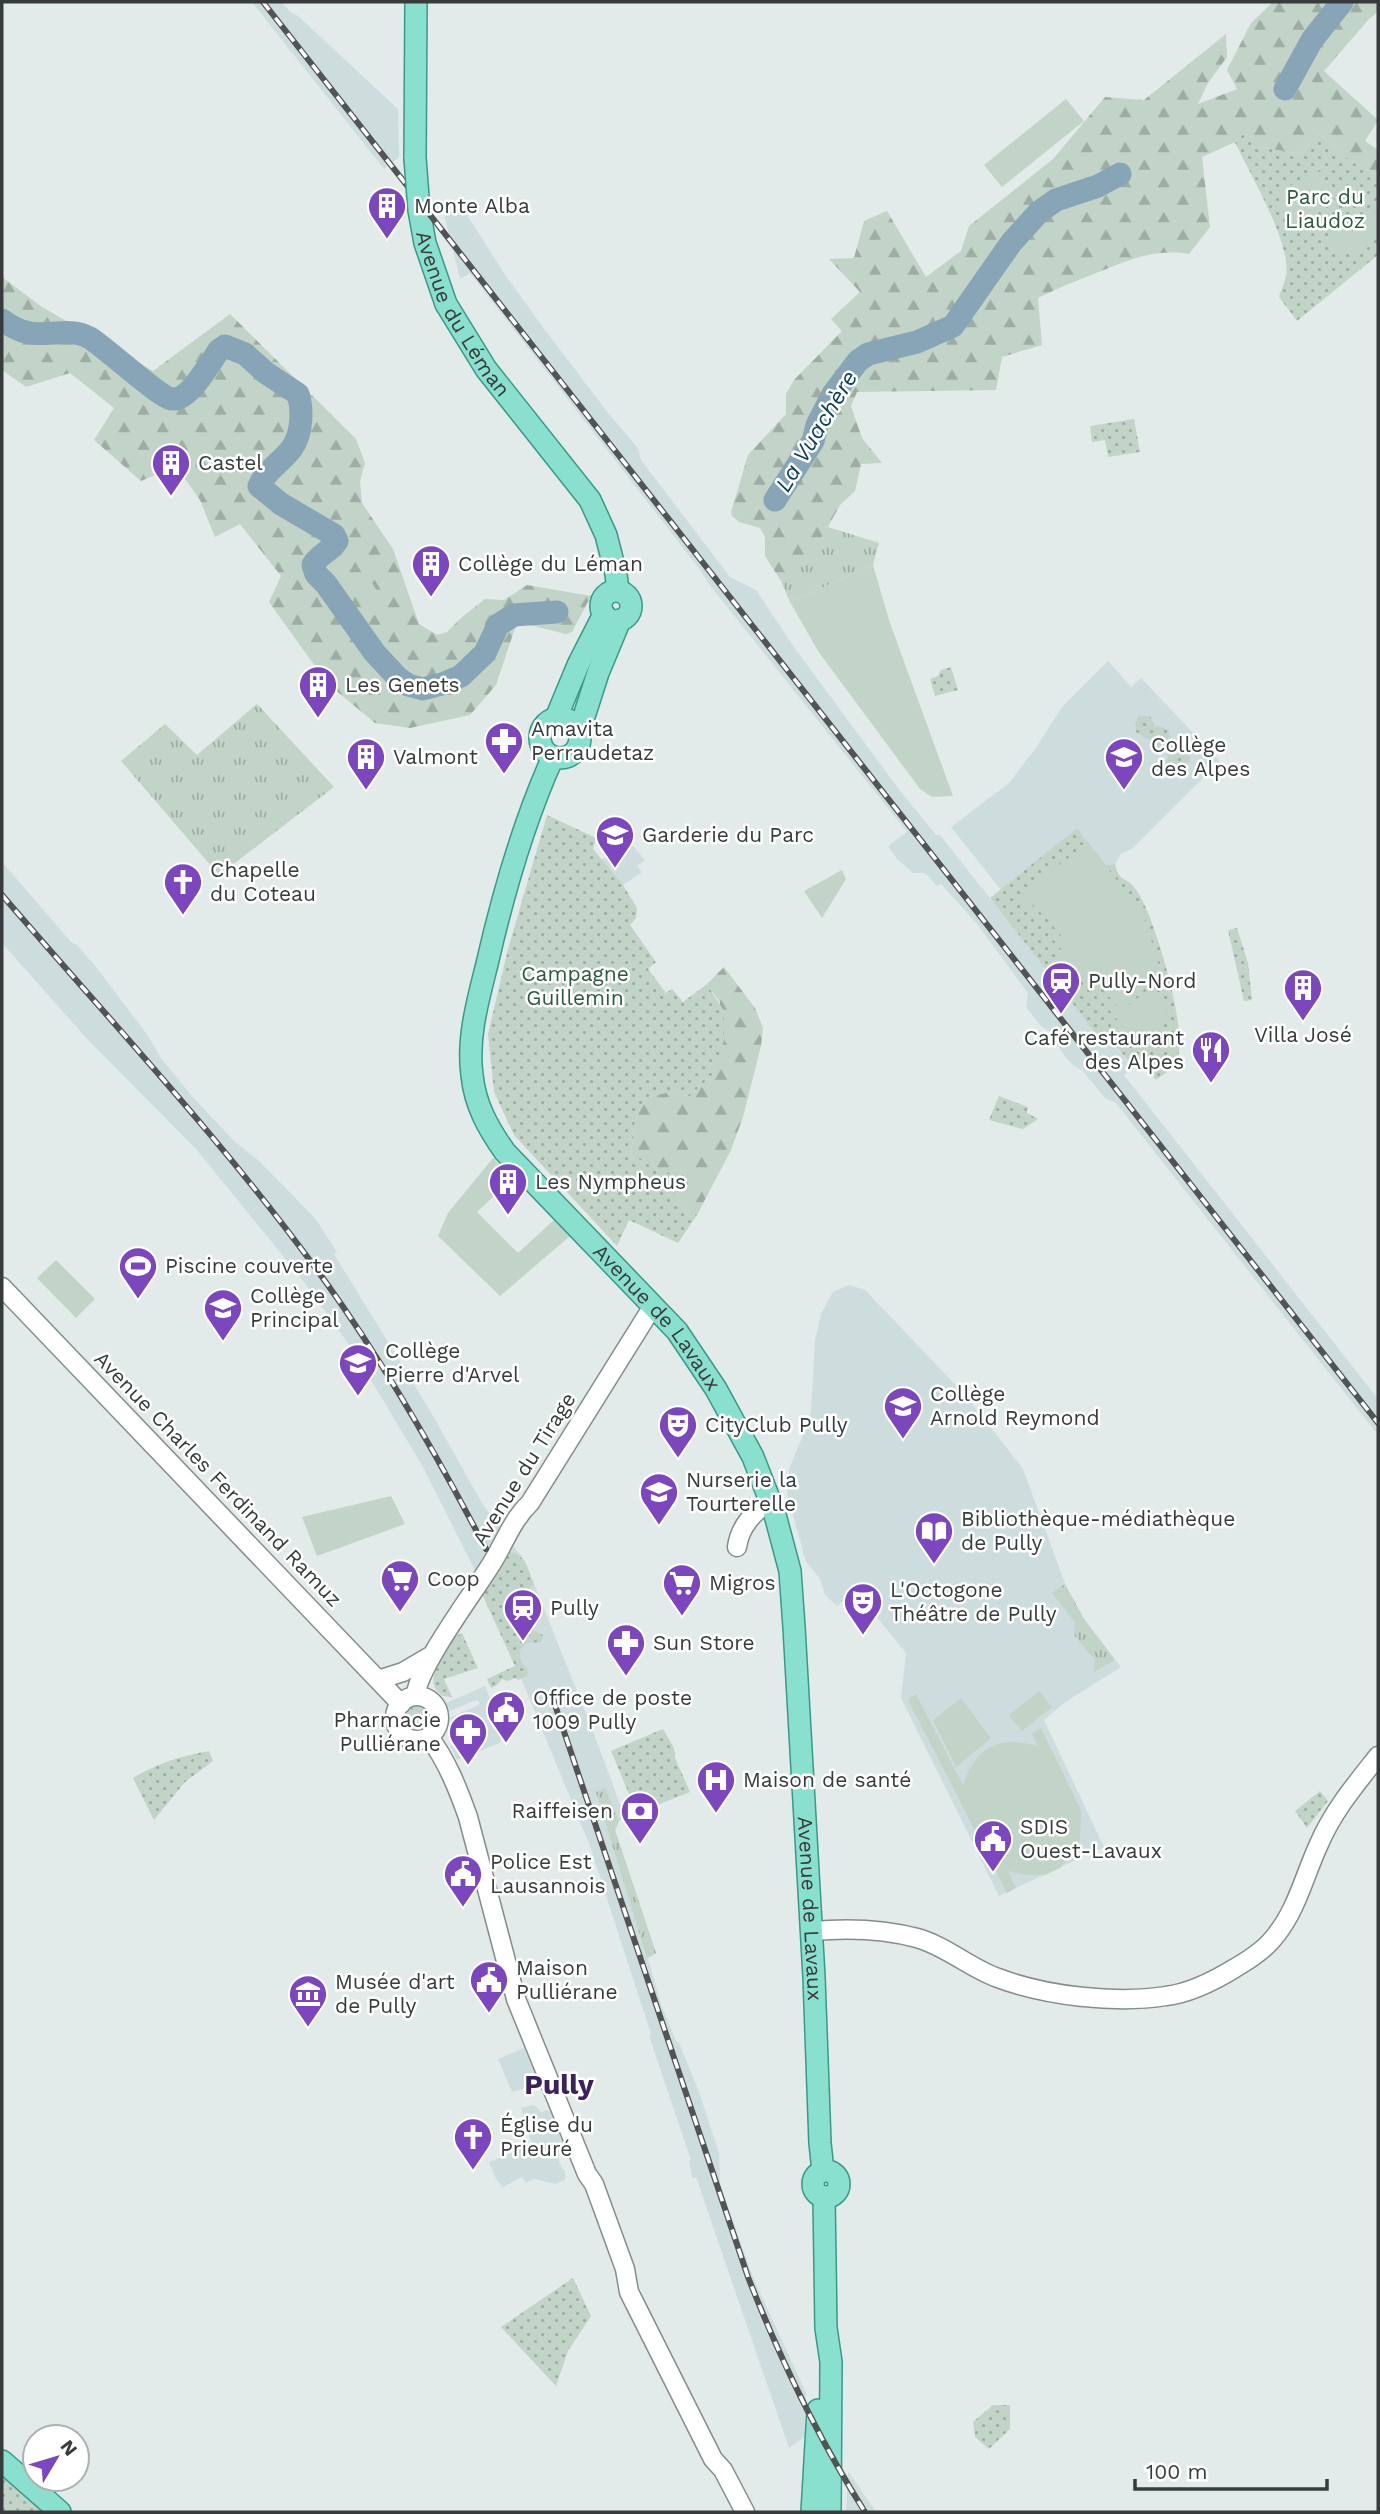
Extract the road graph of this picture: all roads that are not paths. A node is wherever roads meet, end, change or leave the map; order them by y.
1 (416, 2) edge
2 (612, 617) junction
3 (556, 718) junction
4 (579, 732) junction
5 (553, 757) junction
6 (2, 1287) edge
7 (653, 1306) junction
8 (770, 1500) junction
9 (744, 1526) junction
10 (780, 1531) junction
11 (737, 1547) dead end
12 (432, 1655) junction
13 (378, 1680) junction
14 (409, 1700) junction
15 (429, 1737) junction
16 (1378, 1756) edge
17 (812, 1931) junction
18 (826, 2328) junction
19 (2, 2460) edge
20 (60, 2512) edge
21 (745, 2512) edge
22 (812, 2512) edge
23 (830, 2512) edge

1 - 2 main road, Avenue du Léman, bridge
2 - 3 main road
2 - 4 main road
3 - 4 main road
3 - 5 main road
4 - 5 main road
5 - 7 main road, Avenue de Lavaux
6 - 13 street, Avenue Charles Ferdinand Ramuz
7 - 8 main road, Avenue de Lavaux
7 - 12 street, Avenue du Tirage
8 - 9 street
8 - 10 main road, Avenue de Lavaux
9 - 10 street
9 - 11 street
10 - 17 main road, Avenue de Lavaux
12 - 13 street, Avenue du Tirage
12 - 14 street, Avenue du Tirage
13 - 14 street, Avenue Charles Ferdinand Ramuz
14 - 15 street
14 - 15 street
15 - 21 street
16 - 17 street
17 - 18 main road, Avenue de Lavaux
18 - 22 main road, Avenue de Lavaux
18 - 23 main road, Avenue de Lavaux
19 - 20 main road

